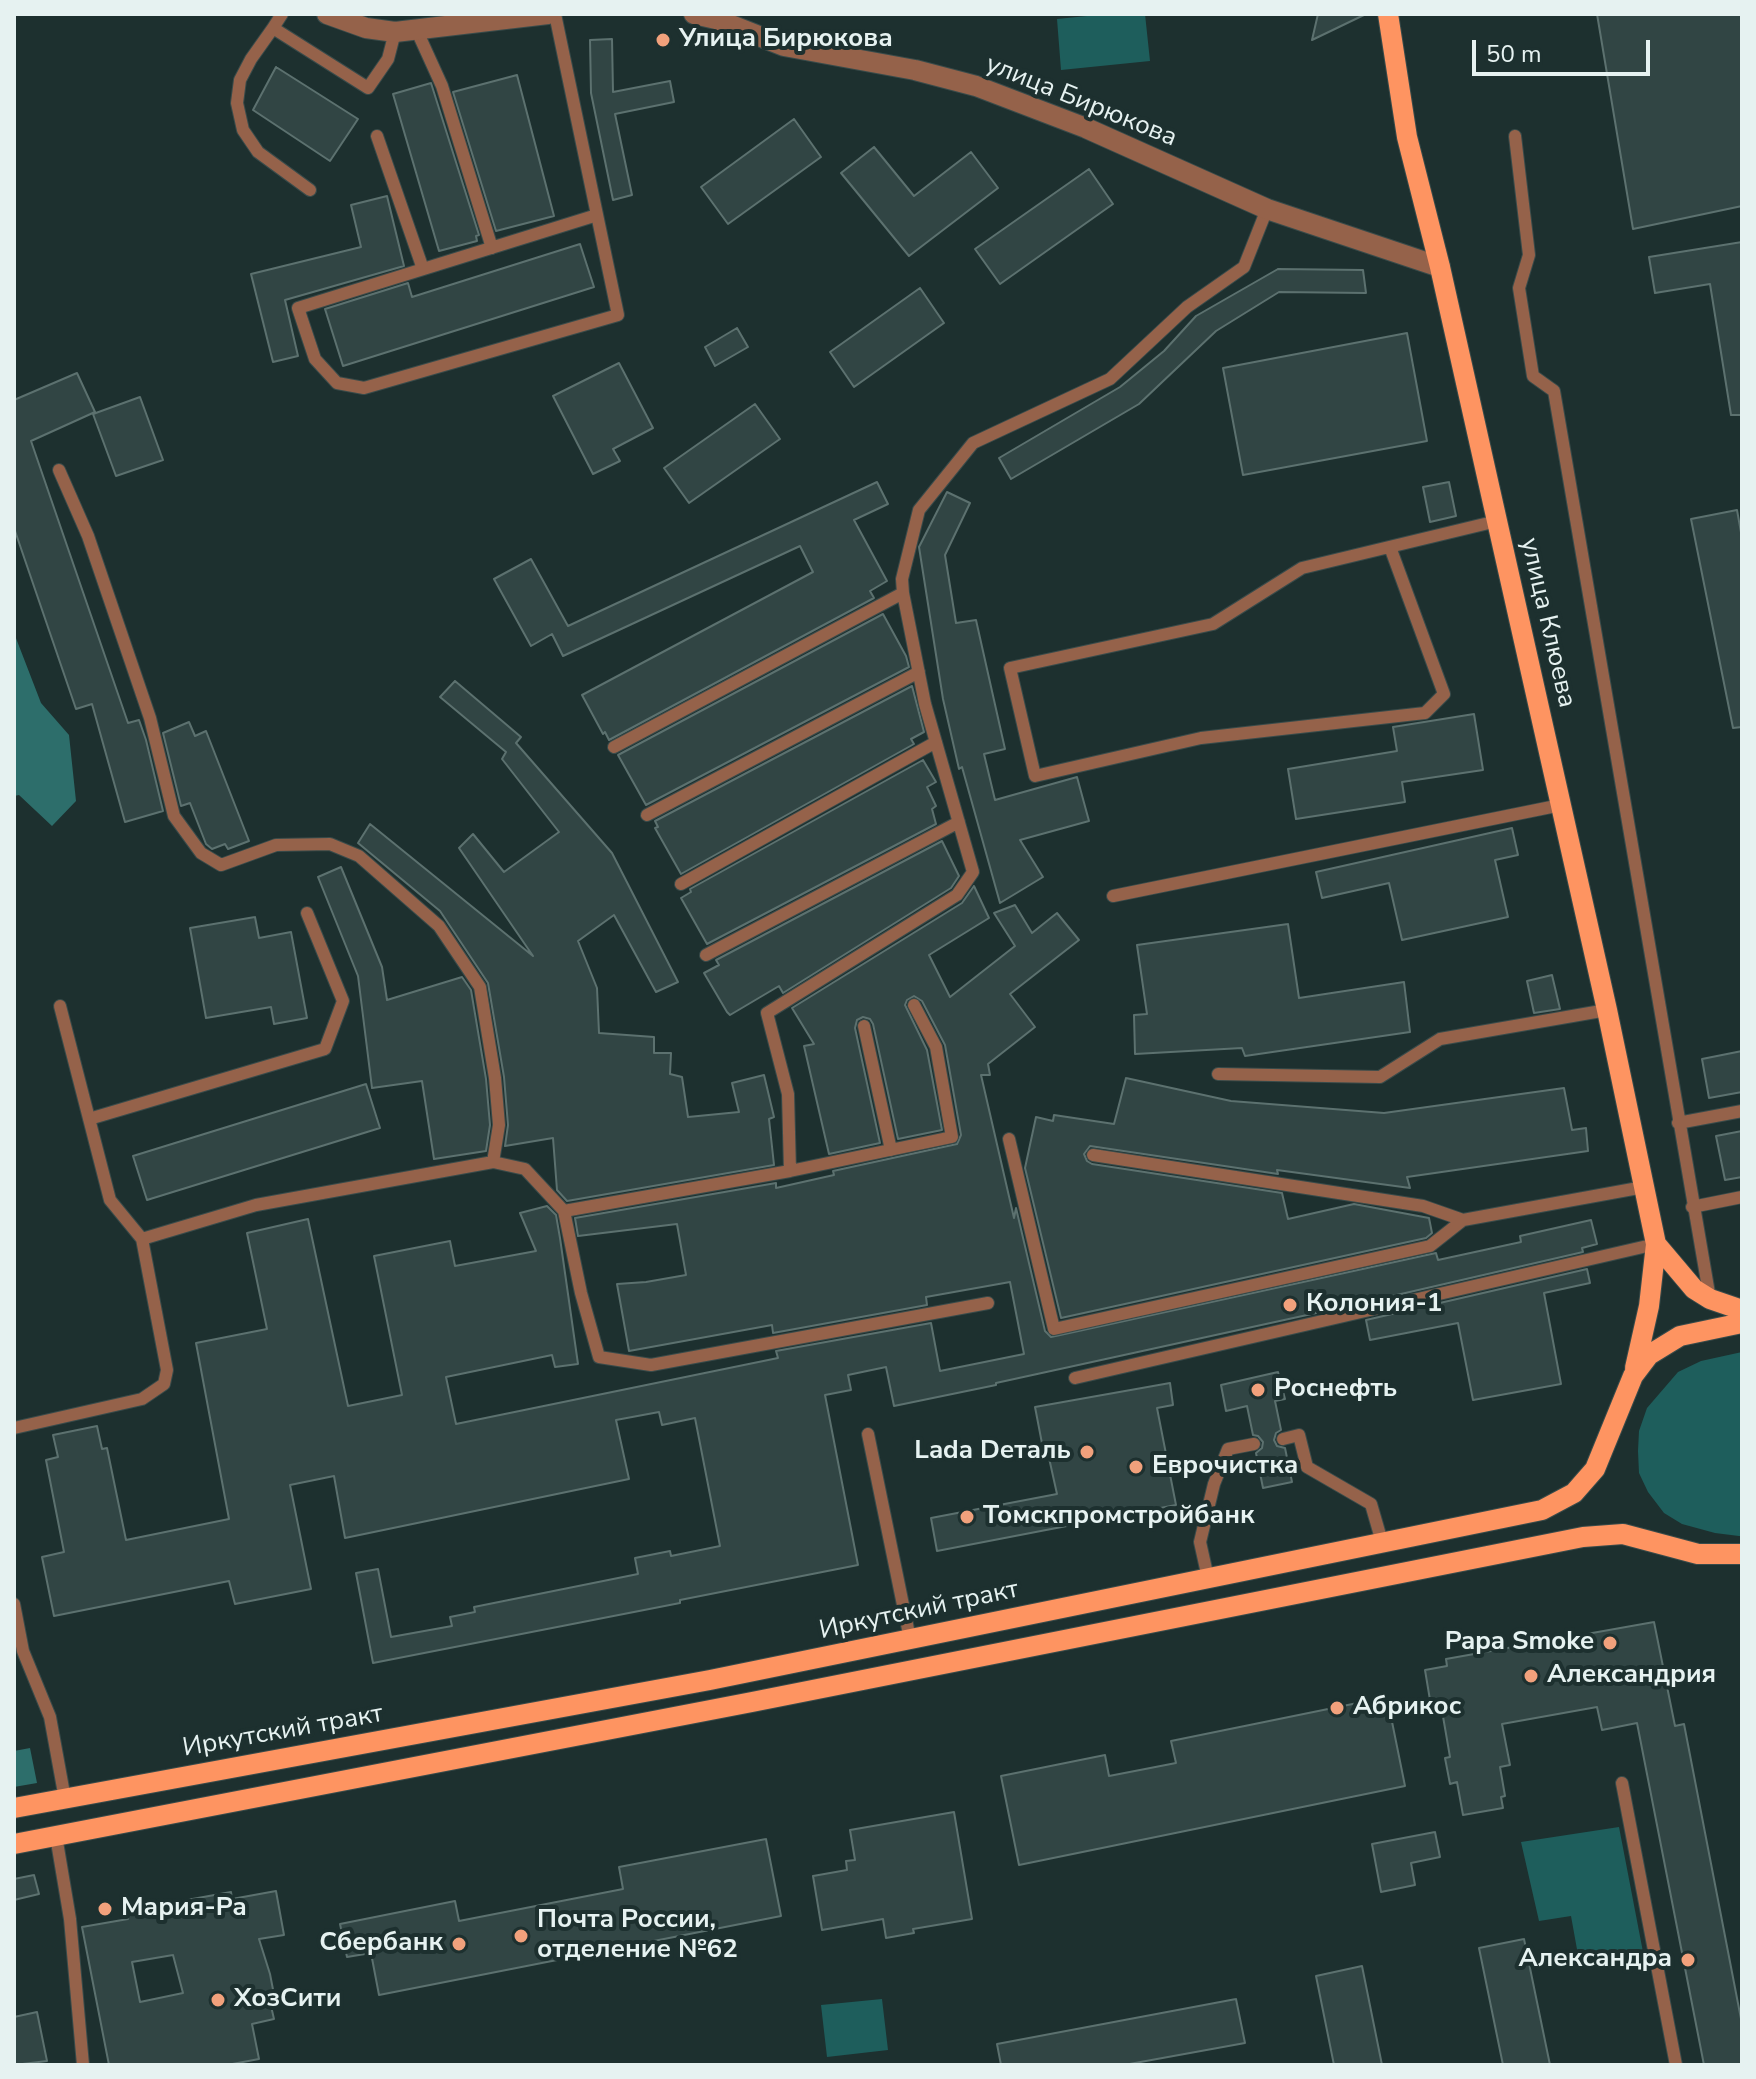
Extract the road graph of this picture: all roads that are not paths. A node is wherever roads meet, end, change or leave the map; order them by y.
1 (282, 14) edge
2 (327, 14) edge
3 (548, 14) edge
4 (555, 14) edge
5 (694, 14) edge
6 (1388, 14) edge
7 (273, 28) junction
8 (417, 31) junction
9 (395, 32) junction
10 (377, 136) dead end
11 (1515, 136) dead end
12 (310, 190) dead end
13 (1267, 209) junction
14 (597, 215) junction
15 (492, 248) junction
16 (1440, 267) junction
17 (423, 269) junction
18 (59, 470) dead end
19 (1497, 521) junction
20 (1390, 547) junction
21 (903, 593) junction
22 (919, 672) junction
23 (936, 742) junction
24 (614, 747) dead end
25 (1561, 805) junction
26 (647, 815) dead end
27 (959, 822) junction
28 (681, 884) dead end
29 (1113, 896) dead end
30 (307, 913) dead end
31 (706, 955) dead end
32 (914, 1005) dead end
33 (60, 1006) dead end
34 (1607, 1010) junction
35 (864, 1026) dead end
36 (1218, 1074) dead end
37 (1742, 1111) edge
38 (89, 1119) junction
39 (1678, 1123) junction
40 (1009, 1139) dead end
41 (891, 1150) junction
42 (1093, 1155) dead end
43 (493, 1162) junction
44 (790, 1171) junction
45 (1644, 1187) junction
46 (1742, 1197) edge
47 (1692, 1207) junction
48 (564, 1211) junction
49 (1463, 1220) junction
50 (142, 1239) junction
51 (1656, 1244) junction
52 (1710, 1299) junction
53 (988, 1303) dead end
54 (1742, 1310) edge
55 (1742, 1323) edge
56 (1633, 1376) junction
57 (1075, 1378) dead end
58 (14, 1428) edge
59 (868, 1434) dead end
60 (1283, 1439) dead end
61 (1254, 1444) dead end
62 (1382, 1542) junction
63 (1742, 1554) edge
64 (1208, 1578) junction
65 (14, 1604) edge
66 (910, 1639) junction
67 (1622, 1783) dead end
68 (65, 1799) junction
69 (14, 1808) edge
70 (56, 1836) junction
71 (14, 1844) edge
72 (83, 2065) edge
73 (1676, 2065) edge

1 - 7 lane
2 - 9 street
3 - 8 street
4 - 14 lane
5 - 13 street, улица Бирюкова
6 - 16 main road, улица Клюева
7 - 9 lane
7 - 12 lane
8 - 9 street
8 - 15 lane
10 - 17 lane
11 - 39 lane
13 - 16 street, улица Бирюкова
13 - 21 lane
14 - 15 lane
14 - 17 lane
15 - 17 lane
16 - 19 main road, улица Клюева
18 - 43 lane
19 - 20 lane
19 - 25 main road, улица Клюева
20 - 20 lane
21 - 22 lane
21 - 24 lane
22 - 23 lane
22 - 26 lane
23 - 27 lane
23 - 28 lane
25 - 29 lane
25 - 34 main road, улица Клюева
27 - 31 lane
27 - 44 lane
30 - 38 lane
32 - 41 lane
33 - 38 lane
34 - 36 lane
34 - 45 main road, улица Клюева
35 - 41 lane
37 - 39 lane
38 - 50 lane
39 - 47 lane
40 - 49 lane
41 - 44 lane
42 - 49 lane
43 - 48 lane
43 - 50 lane
44 - 48 lane
45 - 49 lane
45 - 51 main road, улица Клюева
46 - 47 lane
47 - 52 lane
48 - 53 lane
50 - 58 lane
51 - 52 main road, улица Клюева
51 - 56 main road, улица Клюева
51 - 57 lane
52 - 54 main road, улица Клюева
55 - 56 main road, Иркутский тракт
56 - 62 main road, Иркутский тракт
59 - 66 lane
60 - 62 lane
61 - 64 lane
62 - 64 main road, Иркутский тракт
63 - 70 main road
64 - 66 main road, Иркутский тракт
65 - 68 lane
66 - 68 main road, Иркутский тракт
67 - 73 lane
68 - 69 main road, Иркутский тракт
70 - 71 main road
70 - 72 lane

